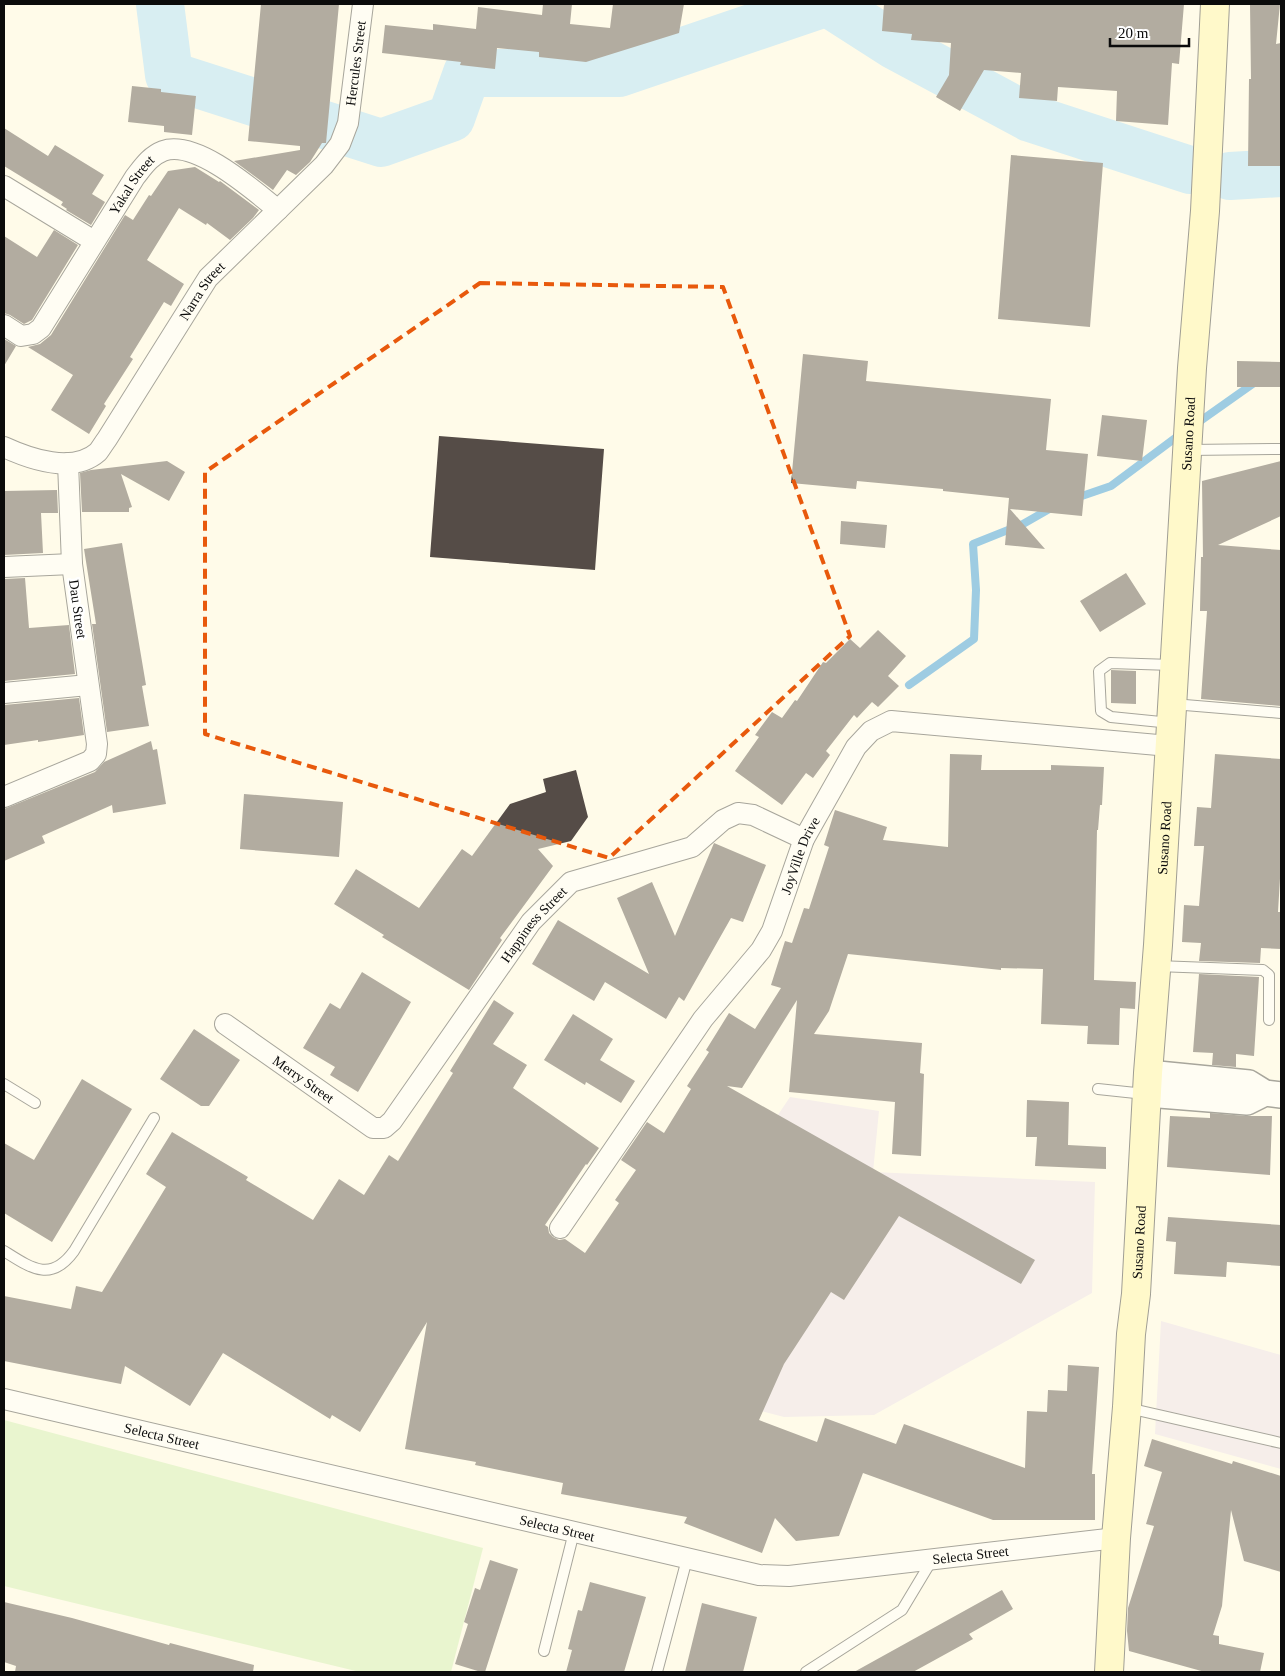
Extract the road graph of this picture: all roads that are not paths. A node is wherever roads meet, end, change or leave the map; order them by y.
1 (363, 4) edge
2 (1214, 4) edge
3 (348, 123) joint
4 (4, 186) edge
5 (278, 210) junction
6 (94, 241) junction
7 (4, 325) edge
8 (4, 447) edge
9 (1281, 449) edge
10 (1187, 450) junction
11 (68, 463) junction
12 (72, 564) junction
13 (4, 567) edge
14 (1173, 666) junction
15 (88, 685) junction
16 (4, 693) edge
17 (1281, 712) edge
18 (1170, 724) junction
19 (4, 797) edge
20 (804, 840) junction
21 (1156, 966) junction
22 (1269, 1020) dead end
23 (225, 1024) dead end
24 (4, 1084) edge
25 (1148, 1084) junction
26 (1098, 1090) dead end
27 (1273, 1094) edge
28 (36, 1103) dead end
29 (154, 1118) dead end
30 (384, 1128) joint
31 (560, 1228) dead end
32 (4, 1251) edge
33 (4, 1398) edge
34 (1127, 1407) junction
35 (1281, 1443) edge
36 (574, 1532) junction
37 (1116, 1538) junction
38 (687, 1559) junction
39 (932, 1560) junction
40 (544, 1651) dead end
41 (657, 1672) edge
42 (806, 1672) edge
43 (1109, 1672) edge

1 - 3 street, Hercules Street
2 - 10 main road, Susano Road
3 - 5 street, Narra Street
4 - 6 street
5 - 6 street, Yakal Street
5 - 11 street, Narra Street
6 - 7 street, Yakal Street
8 - 11 street
9 - 10 lane
10 - 14 main road, Susano Road
11 - 12 street, Dau Street
12 - 13 street
12 - 15 street, Dau Street
14 - 18 main road, Susano Road
14 - 18 lane
15 - 16 street
15 - 19 street, Dau Street
17 - 18 lane
18 - 20 street, JoyVille Drive
18 - 21 main road, Susano Road
20 - 30 street, Happiness Street
20 - 31 street, JoyVille Drive
21 - 22 lane
21 - 25 main road, Susano Road
23 - 30 street, Merry Street
24 - 28 lane
25 - 26 lane
25 - 27 street
25 - 34 main road, Susano Road
29 - 32 lane
33 - 36 street, Selecta Street
34 - 35 lane
34 - 37 main road, Susano Road
36 - 38 street, Selecta Street
36 - 40 lane
37 - 39 street, Selecta Street
37 - 43 main road, Susano Road
38 - 39 street, Selecta Street
38 - 41 lane
39 - 42 lane

